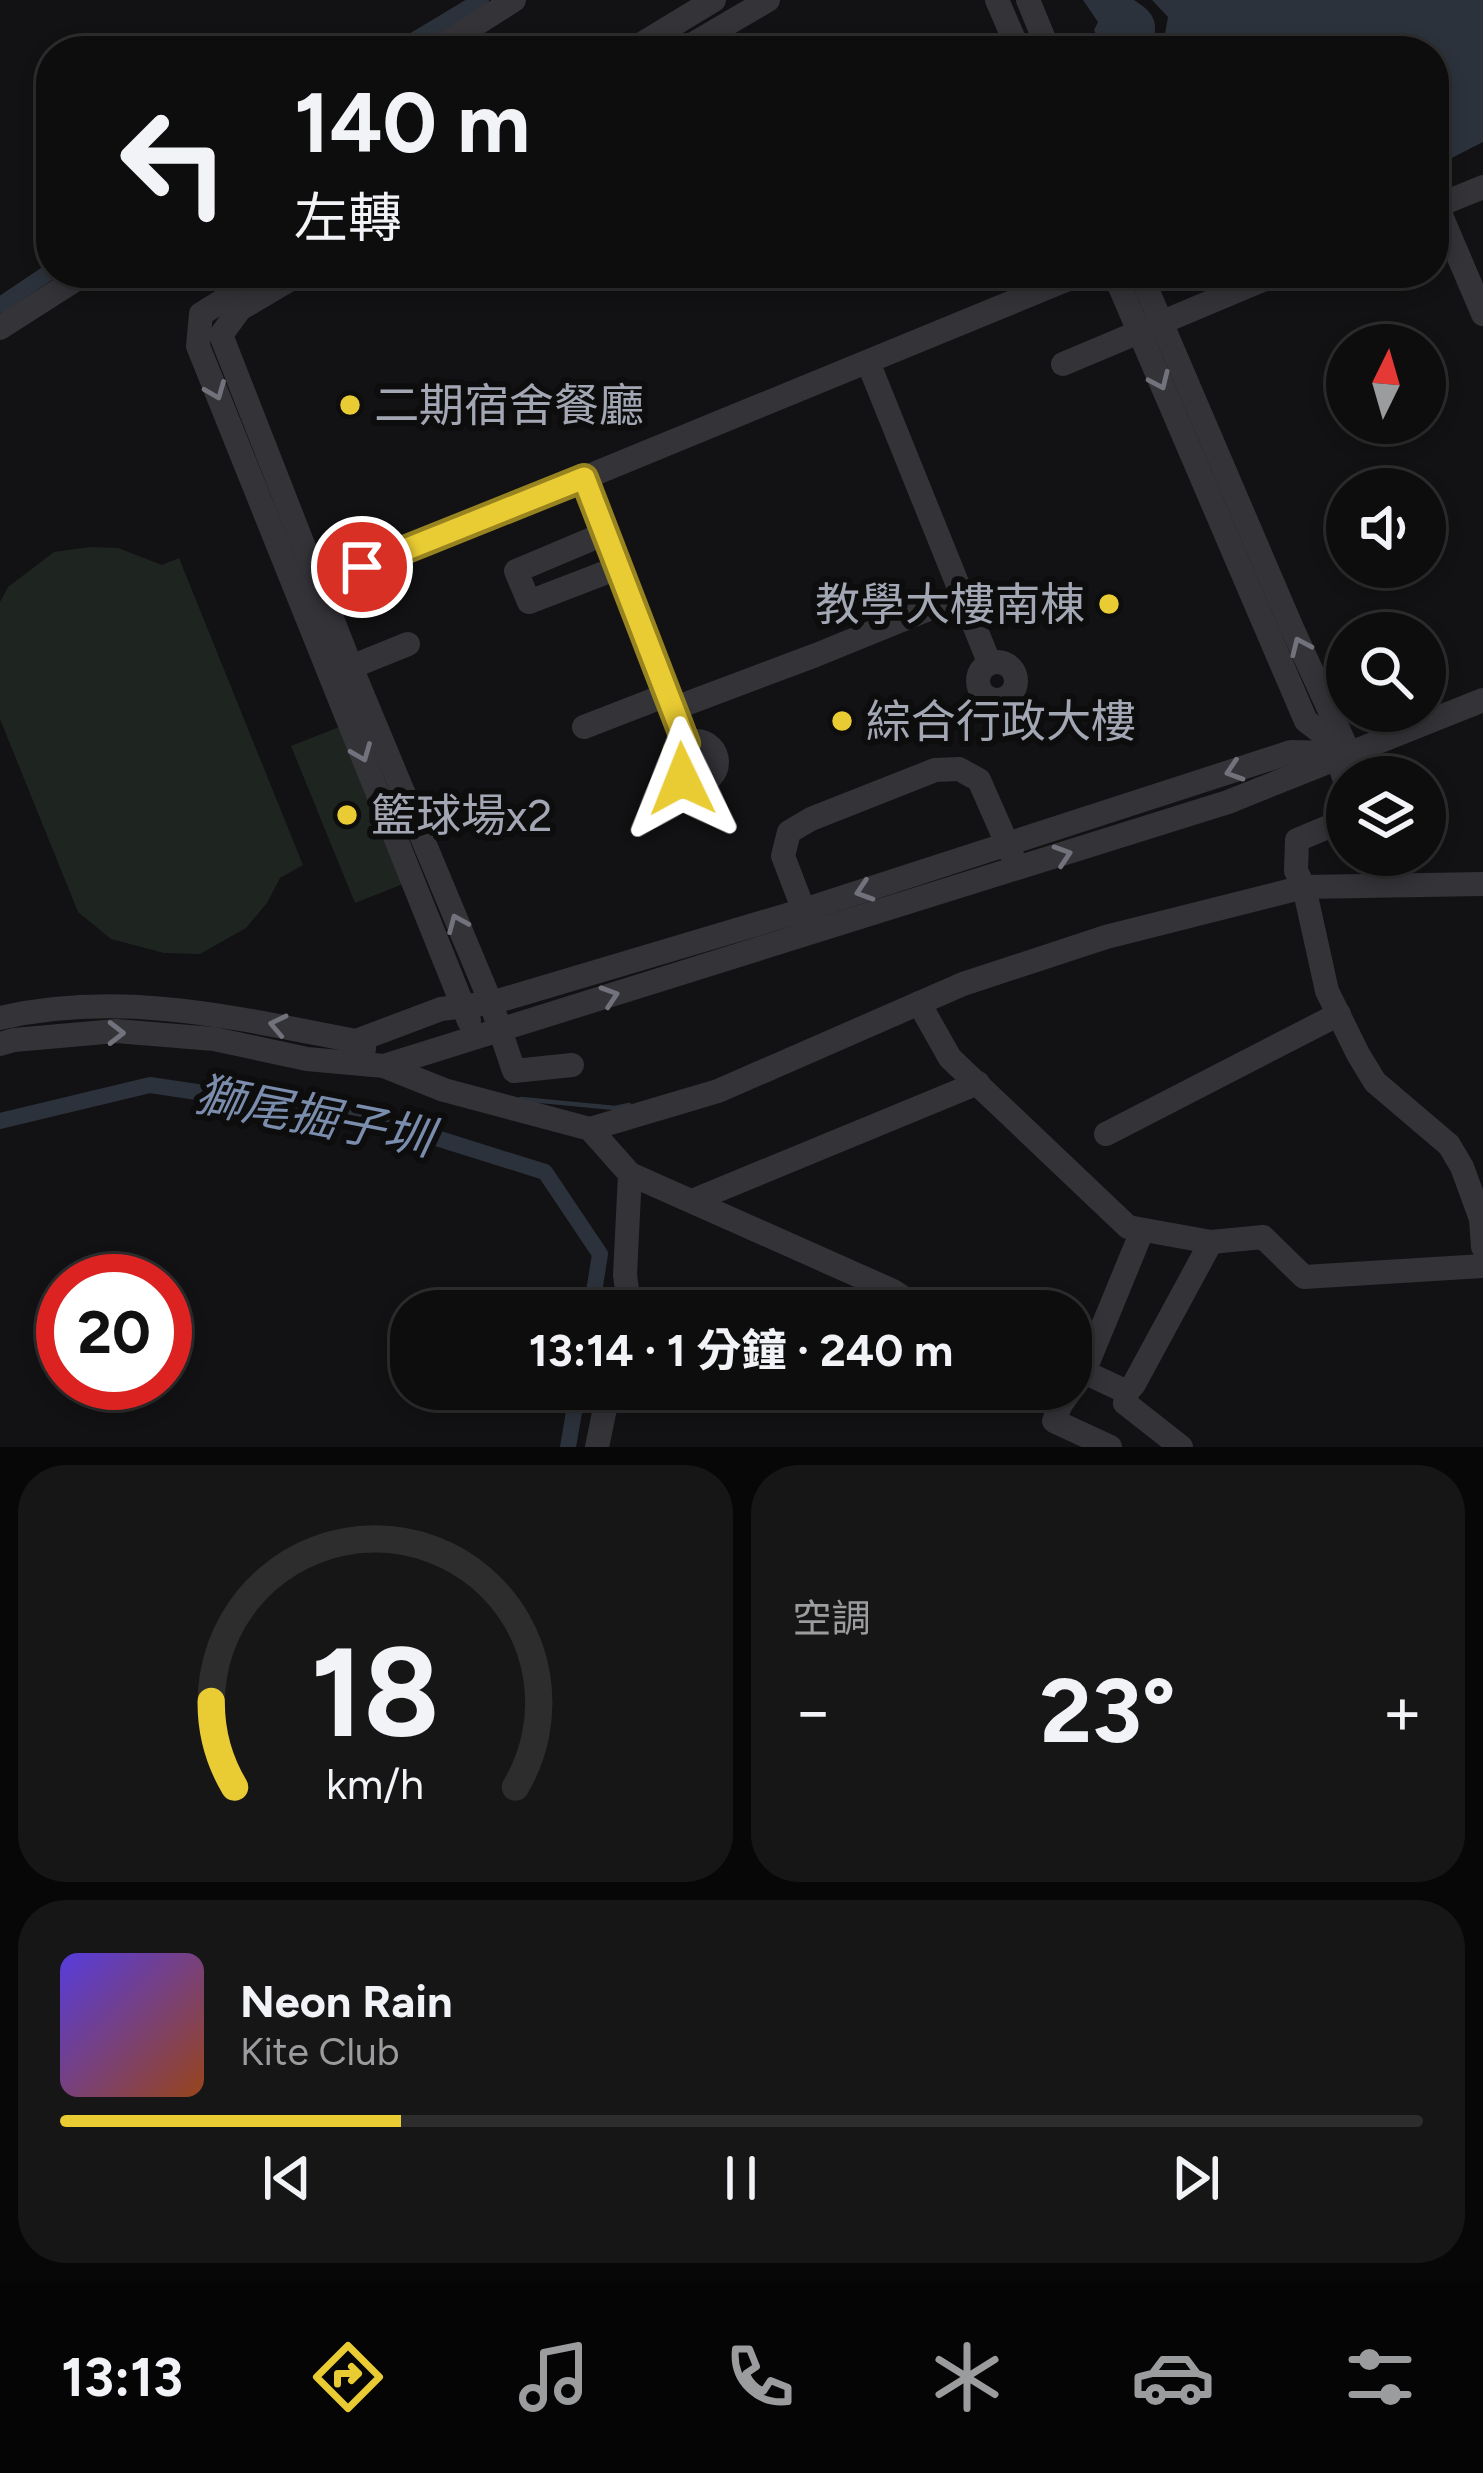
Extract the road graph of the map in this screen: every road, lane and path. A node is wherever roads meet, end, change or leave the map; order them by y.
1 (514, 0) edge
2 (714, 0) edge
3 (768, 0) edge
4 (997, 0) edge
5 (1028, 0) edge
6 (458, 36) edge
7 (670, 36) edge
8 (707, 36) edge
9 (1013, 36) edge
10 (1043, 36) edge
11 (1483, 187) edge
12 (1449, 201) edge
13 (1449, 237) edge
14 (63, 288) edge
15 (243, 288) edge
16 (276, 288) edge
17 (1047, 288) edge
18 (1124, 288) edge
19 (1143, 288) edge
20 (1244, 288) edge
21 (1483, 314) edge
22 (0, 328) edge
23 (1150, 328) junction
24 (868, 362) junction
25 (1063, 364) dead end
26 (584, 478) junction
27 (606, 532) junction
28 (620, 567) junction
29 (307, 588) junction
30 (961, 596) junction
31 (408, 644) dead end
32 (989, 662) dead end
33 (351, 667) junction
34 (1483, 700) edge
35 (672, 701) junction
36 (584, 727) dead end
37 (686, 743) dead end
38 (1348, 753) junction
39 (1347, 756) edge
40 (1326, 828) edge
41 (1008, 845) junction
42 (1018, 870) junction
43 (1483, 884) edge
44 (1304, 886) junction
45 (808, 921) junction
46 (490, 1003) junction
47 (920, 1003) junction
48 (464, 1008) junction
49 (1339, 1014) junction
50 (0, 1018) edge
51 (487, 1034) junction
52 (356, 1041) junction
53 (0, 1044) edge
54 (572, 1065) dead end
55 (384, 1066) junction
56 (979, 1083) junction
57 (590, 1129) junction
58 (1106, 1134) dead end
59 (630, 1174) junction
60 (692, 1201) junction
61 (1482, 1219) edge
62 (1142, 1231) junction
63 (1211, 1242) junction
64 (1483, 1247) edge
65 (1483, 1266) edge
66 (628, 1290) edge
67 (891, 1290) edge
68 (1092, 1353) edge
69 (1092, 1376) edge
70 (1127, 1392) junction
71 (605, 1410) edge
72 (1059, 1410) edge
73 (597, 1447) edge
74 (1110, 1447) edge
75 (1181, 1447) edge

1 - 6 street
2 - 7 street
3 - 8 street
4 - 9 street
5 - 10 street
11 - 12 street
13 - 21 street
14 - 22 street
15 -> 29 street
16 - 29 street
17 - 24 street
18 - 23 street
19 - 23 street
20 - 23 street
23 - 25 street
23 - 38 street
24 - 26 street
24 - 30 street
26 - 27 street
26 - 29 street
27 - 28 street
27 - 28 street
28 - 35 street
29 - 33 street
29 -> 48 street
30 - 32 street
30 - 35 street
31 - 33 street
46 -> 33 street
34 - 38 street
35 - 36 street
35 - 37 street
38 - 39 street
38 -> 41 street
42 -> 38 street
40 - 44 street
41 - 42 street
41 -> 45 street
41 - 45 street
42 - 45 street
43 - 44 street
44 - 47 street
44 - 49 street
45 - 46 street
51 -> 45 street
46 - 48 street
46 - 51 street
47 - 56 street
47 - 57 street
48 - 51 street
48 - 52 street
49 - 58 street
49 - 61 street
52 -> 50 street
51 - 54 street
51 - 55 street
52 - 55 street
53 -> 55 street
55 - 57 street
56 - 60 street
56 - 62 street
57 - 59 street
59 - 60 street
59 - 66 street
60 - 67 street
61 - 64 street
62 - 63 street
62 - 68 street
63 - 65 street
63 - 70 street
69 - 70 street
70 - 75 street
71 - 73 street
72 - 74 street

